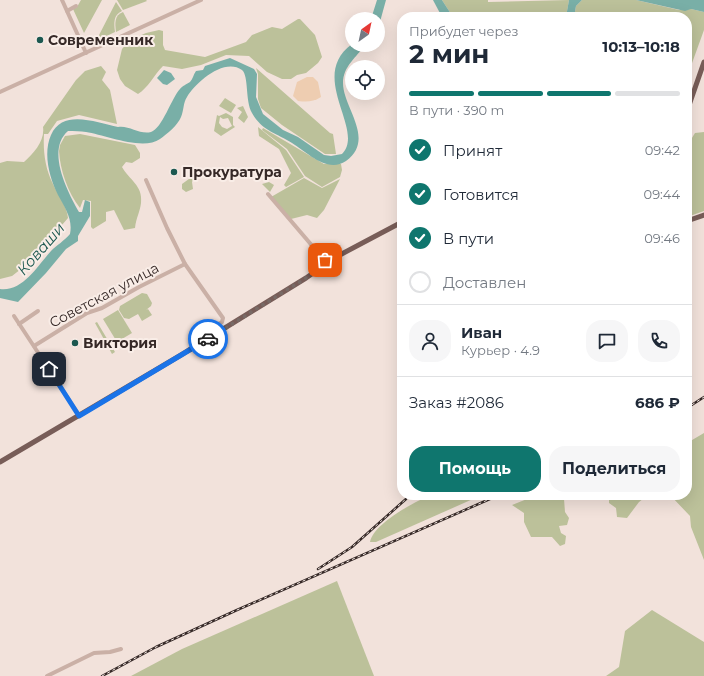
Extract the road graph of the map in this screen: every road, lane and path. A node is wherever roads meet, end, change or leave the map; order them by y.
1 (62, 0) edge
2 (201, 0) edge
3 (76, 6) dead end
4 (67, 11) junction
5 (86, 53) junction
6 (704, 62) edge
7 (0, 92) edge
8 (692, 97) edge
9 (146, 180) dead end
10 (268, 194) dead end
11 (704, 215) edge
12 (692, 219) edge
13 (397, 225) edge
14 (326, 262) junction
15 (185, 264) junction
16 (38, 312) dead end
17 (14, 316) dead end
18 (19, 324) junction
19 (214, 335) junction
20 (34, 346) junction
21 (79, 416) junction
22 (0, 462) edge
23 (121, 649) dead end
24 (47, 676) edge

1 - 4 street
2 - 5 street
3 - 4 street
4 - 5 street
5 - 7 street
6 - 8 main road
9 - 15 street
10 - 14 street
11 - 12 main road
13 - 14 main road
14 - 19 main road
15 - 19 street
15 - 20 street, Советская улица
16 - 18 street
17 - 18 street
18 - 20 street
19 - 21 main road
20 - 21 street
21 - 22 main road
23 - 24 street

